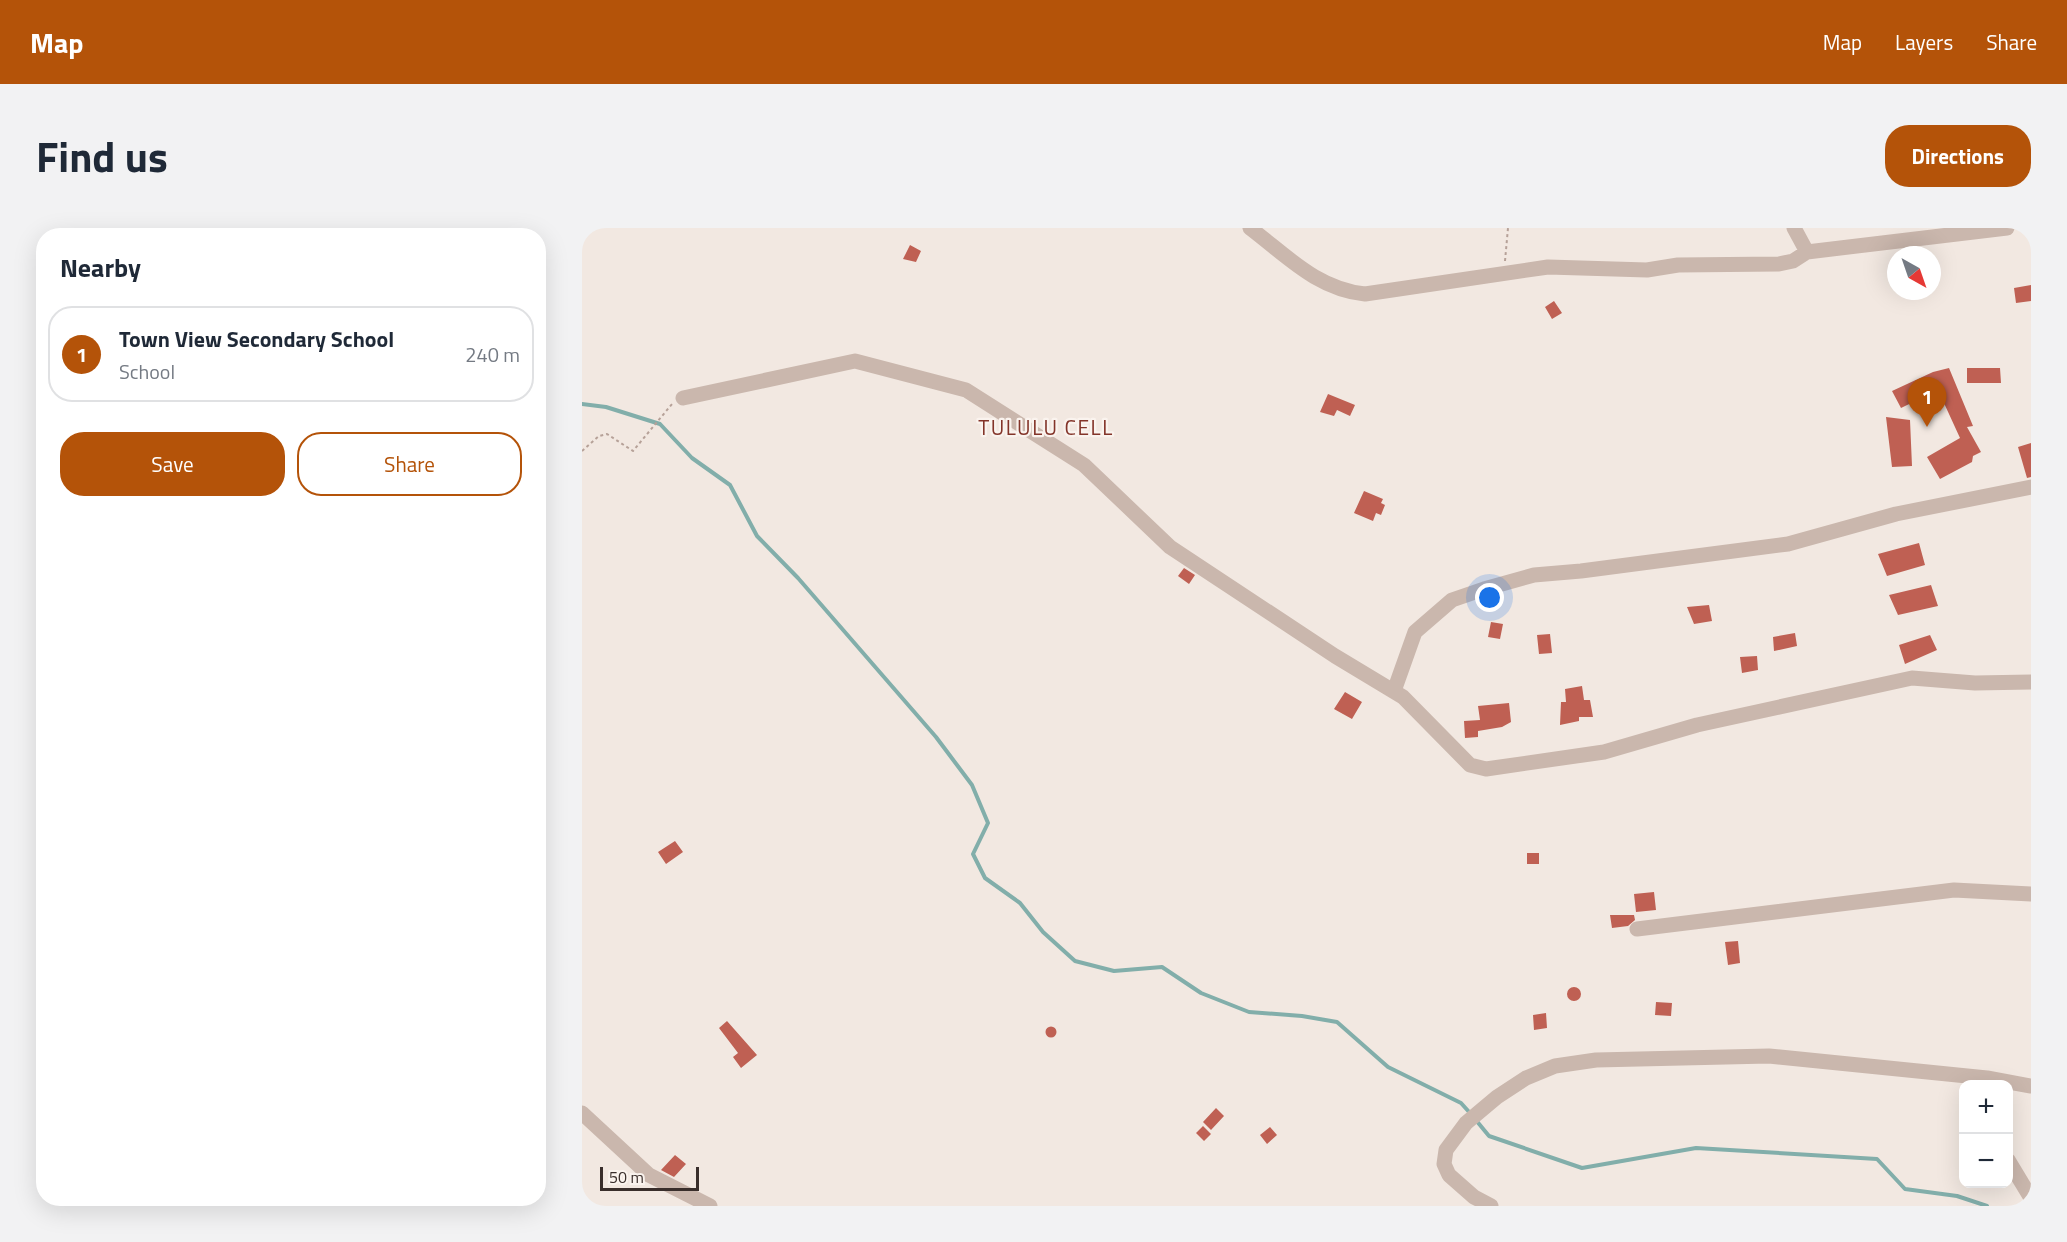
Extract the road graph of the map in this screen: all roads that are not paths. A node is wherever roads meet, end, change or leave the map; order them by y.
1 (1250, 228) edge
2 (1794, 228) edge
3 (2007, 228) edge
4 (1807, 252) junction
5 (683, 398) dead end
6 (2031, 487) edge
7 (2031, 682) edge
8 (1394, 691) junction
9 (2031, 894) edge
10 (1637, 929) dead end
11 (1979, 1080) edge
12 (2013, 1084) edge
13 (2031, 1086) edge
14 (582, 1113) edge
15 (2013, 1168) edge
16 (2031, 1198) edge
17 (710, 1206) edge
18 (1491, 1206) edge

1 - 4 street
2 - 4 street
3 - 4 street
5 - 8 street
6 - 8 street
7 - 8 street
9 - 10 street
11 - 18 street
12 - 13 street
14 - 17 street
15 - 16 street

